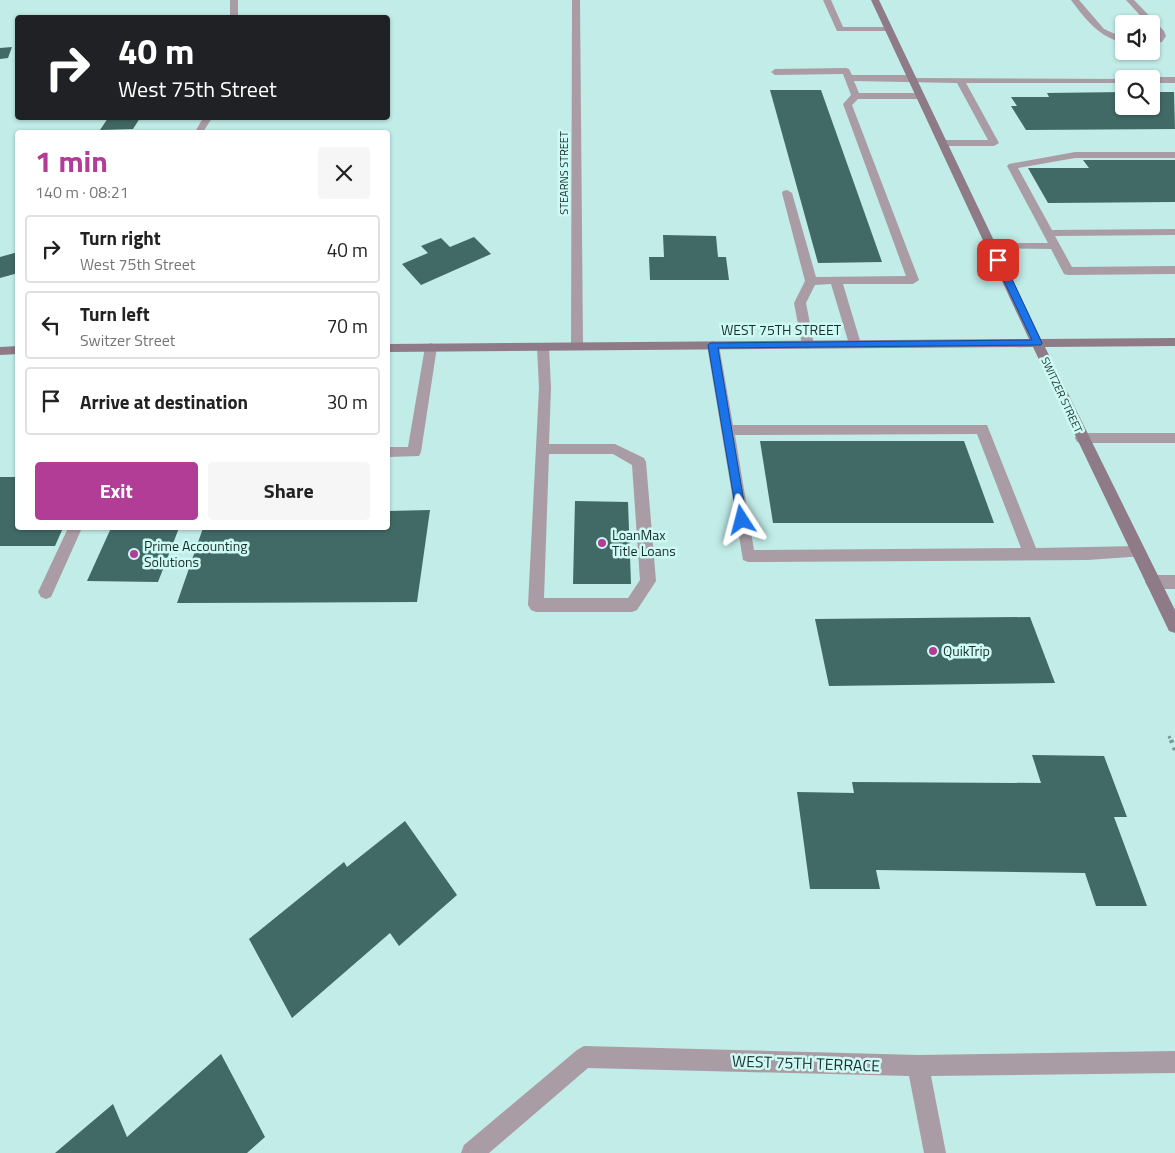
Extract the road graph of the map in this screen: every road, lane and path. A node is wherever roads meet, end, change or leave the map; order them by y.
1 (234, 0) edge
2 (576, 0) edge
3 (827, 0) edge
4 (875, 0) edge
5 (1075, 0) edge
6 (1130, 0) edge
7 (234, 15) edge
8 (1144, 15) edge
9 (889, 29) junction
10 (1115, 38) edge
11 (775, 72) dead end
12 (849, 78) junction
13 (912, 79) junction
14 (1115, 80) edge
15 (1160, 80) edge
16 (1175, 80) edge
17 (960, 81) junction
18 (856, 96) junction
19 (920, 96) junction
20 (943, 143) junction
21 (1175, 155) edge
22 (786, 193) dead end
23 (1175, 232) edge
24 (1048, 234) junction
25 (992, 246) junction
26 (1055, 246) junction
27 (1175, 270) edge
28 (811, 281) junction
29 (836, 281) junction
30 (1175, 342) edge
31 (1038, 343) junction
32 (855, 344) junction
33 (713, 345) junction
34 (808, 345) junction
35 (577, 346) junction
36 (431, 347) junction
37 (544, 347) junction
38 (390, 348) edge
39 (15, 350) edge
40 (0, 351) edge
41 (727, 430) junction
42 (1082, 438) junction
43 (1174, 441) edge
44 (542, 449) junction
45 (390, 452) edge
46 (75, 530) edge
47 (1138, 552) junction
48 (1031, 554) junction
49 (1153, 582) junction
50 (1175, 582) edge
51 (46, 592) dead end
52 (1175, 626) edge
53 (1169, 736) dead end
54 (1175, 750) edge
55 (1175, 1062) edge
56 (918, 1066) junction
57 (472, 1153) edge
58 (935, 1153) edge

1 - 7 street
2 - 35 street, STEARNS STREET
3 - 9 street
4 - 9 street, SWITZER STREET
5 - 10 street
6 - 8 street
9 - 13 street, SWITZER STREET
11 - 12 street
12 - 13 street
12 - 18 street
13 - 17 street
13 - 19 street, SWITZER STREET
14 - 17 street
15 - 16 street
17 - 20 street
18 - 19 street
18 - 29 street
19 - 20 street, SWITZER STREET
20 - 25 street, SWITZER STREET
21 - 24 street
22 - 28 street
23 - 24 street
24 - 26 street
25 - 26 street
25 - 31 street, SWITZER STREET
26 - 27 street
28 - 29 street
28 - 34 street
29 - 32 street
30 - 31 street, WEST 75TH STREET
31 - 32 street, WEST 75TH STREET
31 - 42 street, SWITZER STREET
32 - 34 street, WEST 75TH STREET
33 - 34 street, WEST 75TH STREET
33 - 35 street, WEST 75TH STREET
33 - 41 street
35 - 37 street, WEST 75TH STREET
36 - 37 street, WEST 75TH STREET
36 - 38 street, WEST 75TH STREET
36 - 45 street
37 - 44 street
39 - 40 street
41 - 48 street
41 - 48 street
42 - 43 street
42 - 47 street, SWITZER STREET
44 - 44 street
46 - 51 street
47 - 48 street
47 - 49 street, SWITZER STREET
49 - 50 street
49 - 52 street, SWITZER STREET
53 - 54 path
55 - 56 street, WEST 75TH TERRACE
56 - 57 street, WEST 75TH TERRACE
56 - 58 street

